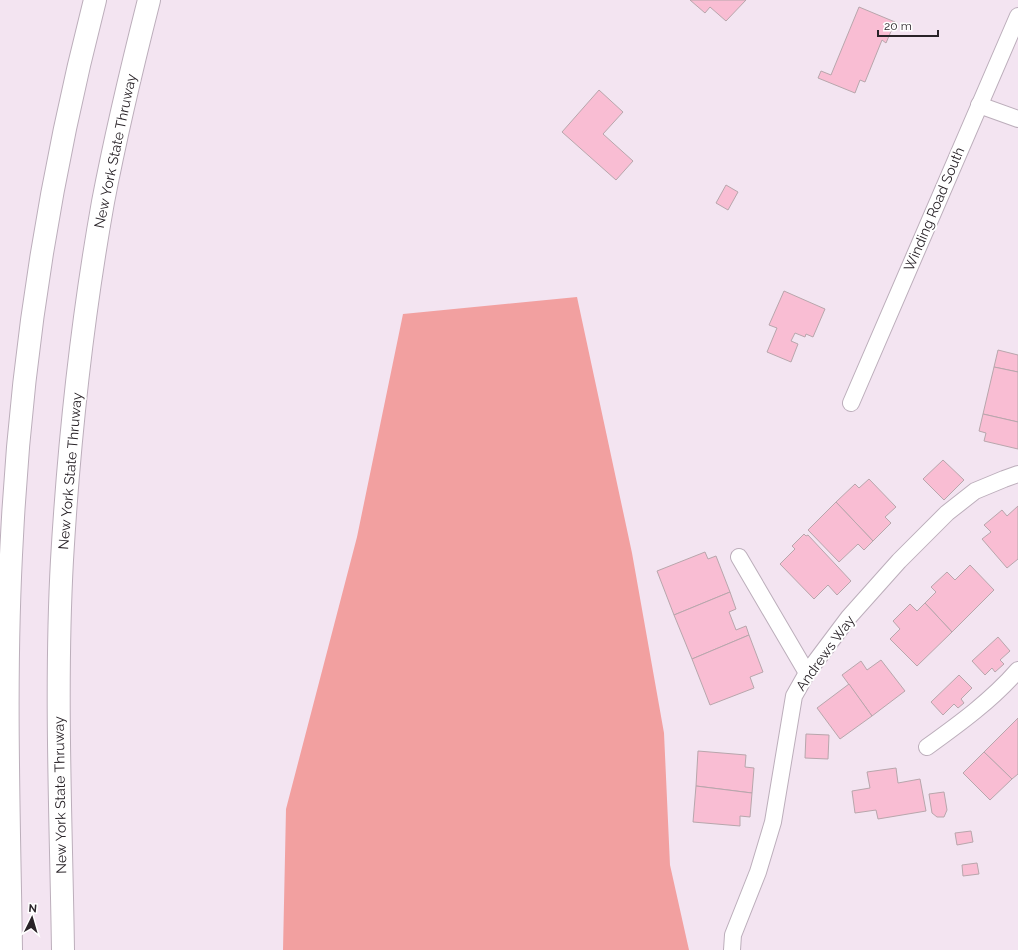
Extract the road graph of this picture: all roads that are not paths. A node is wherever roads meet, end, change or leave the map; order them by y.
1 (95, 0) edge
2 (149, 0) edge
3 (1018, 16) edge
4 (979, 105) junction
5 (1018, 119) edge
6 (851, 403) dead end
7 (1018, 474) edge
8 (739, 556) dead end
9 (1018, 670) edge
10 (806, 674) junction
11 (927, 747) dead end
12 (11, 950) edge
13 (63, 950) edge
14 (732, 950) edge

1 - 12 highway
2 - 13 highway, New York State Thruway
3 - 4 street, Winding Road South
4 - 5 street
4 - 6 street, Winding Road South
7 - 10 street, Andrews Way
8 - 10 street
9 - 11 street
10 - 14 street, Andrews Way

